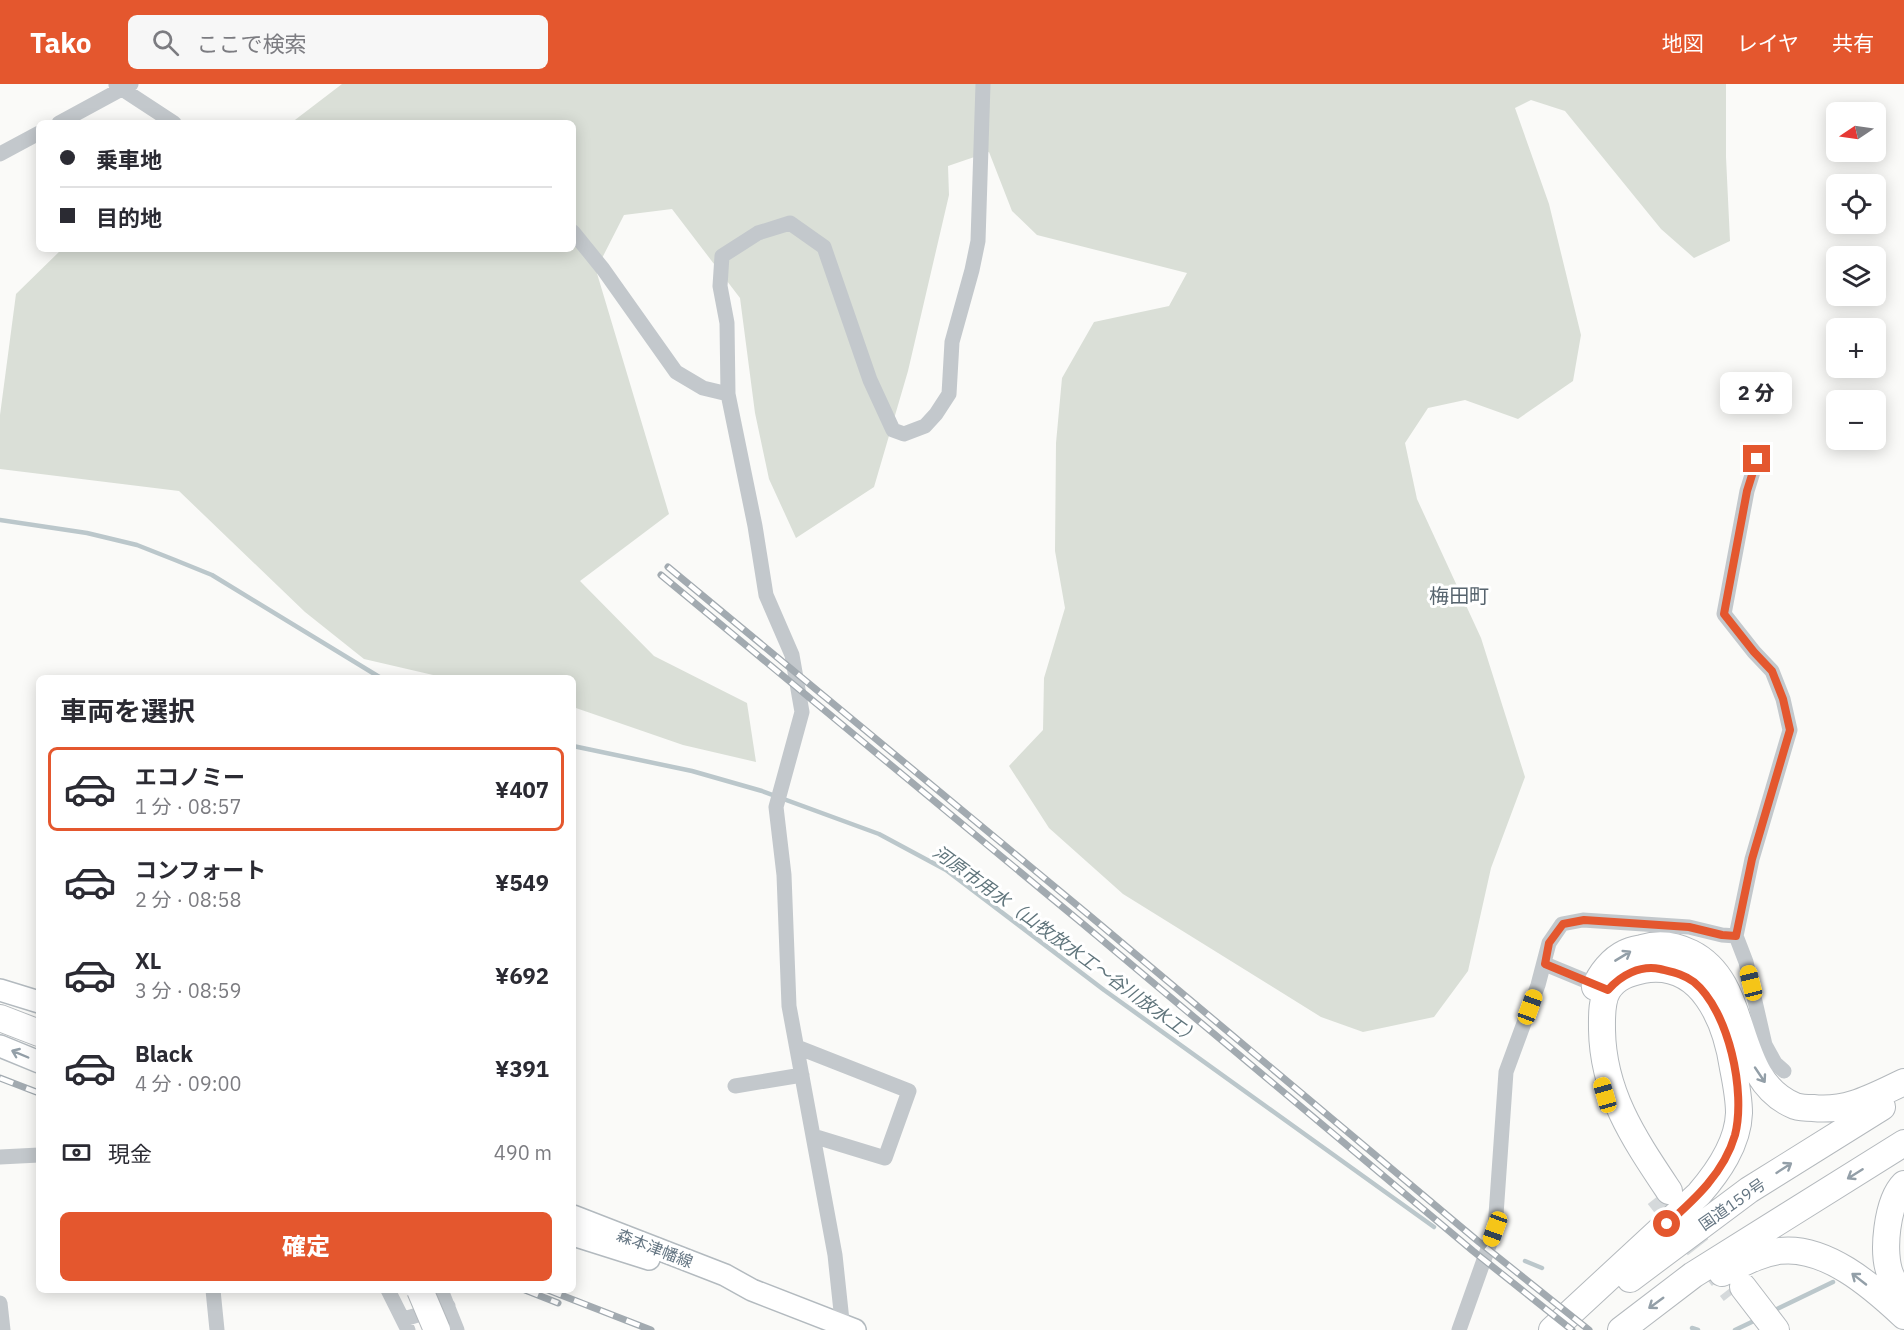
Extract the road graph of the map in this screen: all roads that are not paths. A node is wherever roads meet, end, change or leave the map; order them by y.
1 (983, 84) edge
2 (123, 86) edge
3 (63, 120) edge
4 (170, 120) edge
5 (36, 136) edge
6 (0, 154) edge
7 (576, 236) edge
8 (728, 394) junction
9 (1757, 459) dead end
10 (1736, 936) junction
11 (1545, 964) junction
12 (1602, 987) junction
13 (0, 990) edge
14 (36, 1001) edge
15 (0, 1018) edge
16 (36, 1032) edge
17 (0, 1046) edge
18 (797, 1047) junction
19 (36, 1061) edge
20 (1784, 1071) dead end
21 (802, 1075) junction
22 (1904, 1082) edge
23 (735, 1086) dead end
24 (1904, 1095) edge
25 (813, 1136) junction
26 (1904, 1143) edge
27 (36, 1155) edge
28 (0, 1157) edge
29 (1904, 1184) edge
30 (1664, 1194) tunnel mouth
31 (576, 1217) edge
32 (576, 1236) edge
33 (1693, 1275) junction
34 (736, 1283) junction
35 (213, 1293) edge
36 (390, 1293) edge
37 (421, 1293) edge
38 (442, 1293) edge
39 (1904, 1296) edge
40 (0, 1303) edge
41 (448, 1306) junction
42 (1904, 1316) edge
43 (406, 1324) edge
44 (1625, 1327) edge
45 (847, 1328) edge
46 (3, 1330) edge
47 (217, 1330) edge
48 (436, 1330) edge
49 (457, 1330) edge
50 (1459, 1330) edge
51 (1552, 1330) edge
52 (1571, 1330) edge
53 (1762, 1330) edge
54 (1776, 1330) edge

1 - 8 street
2 - 3 street
2 - 4 street
5 - 6 street
7 - 8 street
8 - 18 street
9 - 10 street
10 - 11 street
10 - 20 street
11 - 12 street
11 - 50 street
12 -> 22 highway
12 - 30 highway
12 - 51 highway
13 - 14 main road
15 - 16 highway
19 -> 17 main road
18 - 21 street
18 - 25 street
21 - 23 street
21 - 25 street
52 -> 24 highway, 国道159号
25 - 45 street
26 -> 33 highway
27 - 28 street
29 - 39 highway
31 - 34 main road, 森本津幡線
32 - 34 main road, 森本津幡線
42 -> 33 highway
33 -> 44 highway
34 - 45 main road, 森本津幡線
35 - 47 street
36 - 43 street
37 - 48 highway, bridge
38 - 41 street
40 - 46 street
41 - 43 street
41 - 49 street
53 - 54 highway

